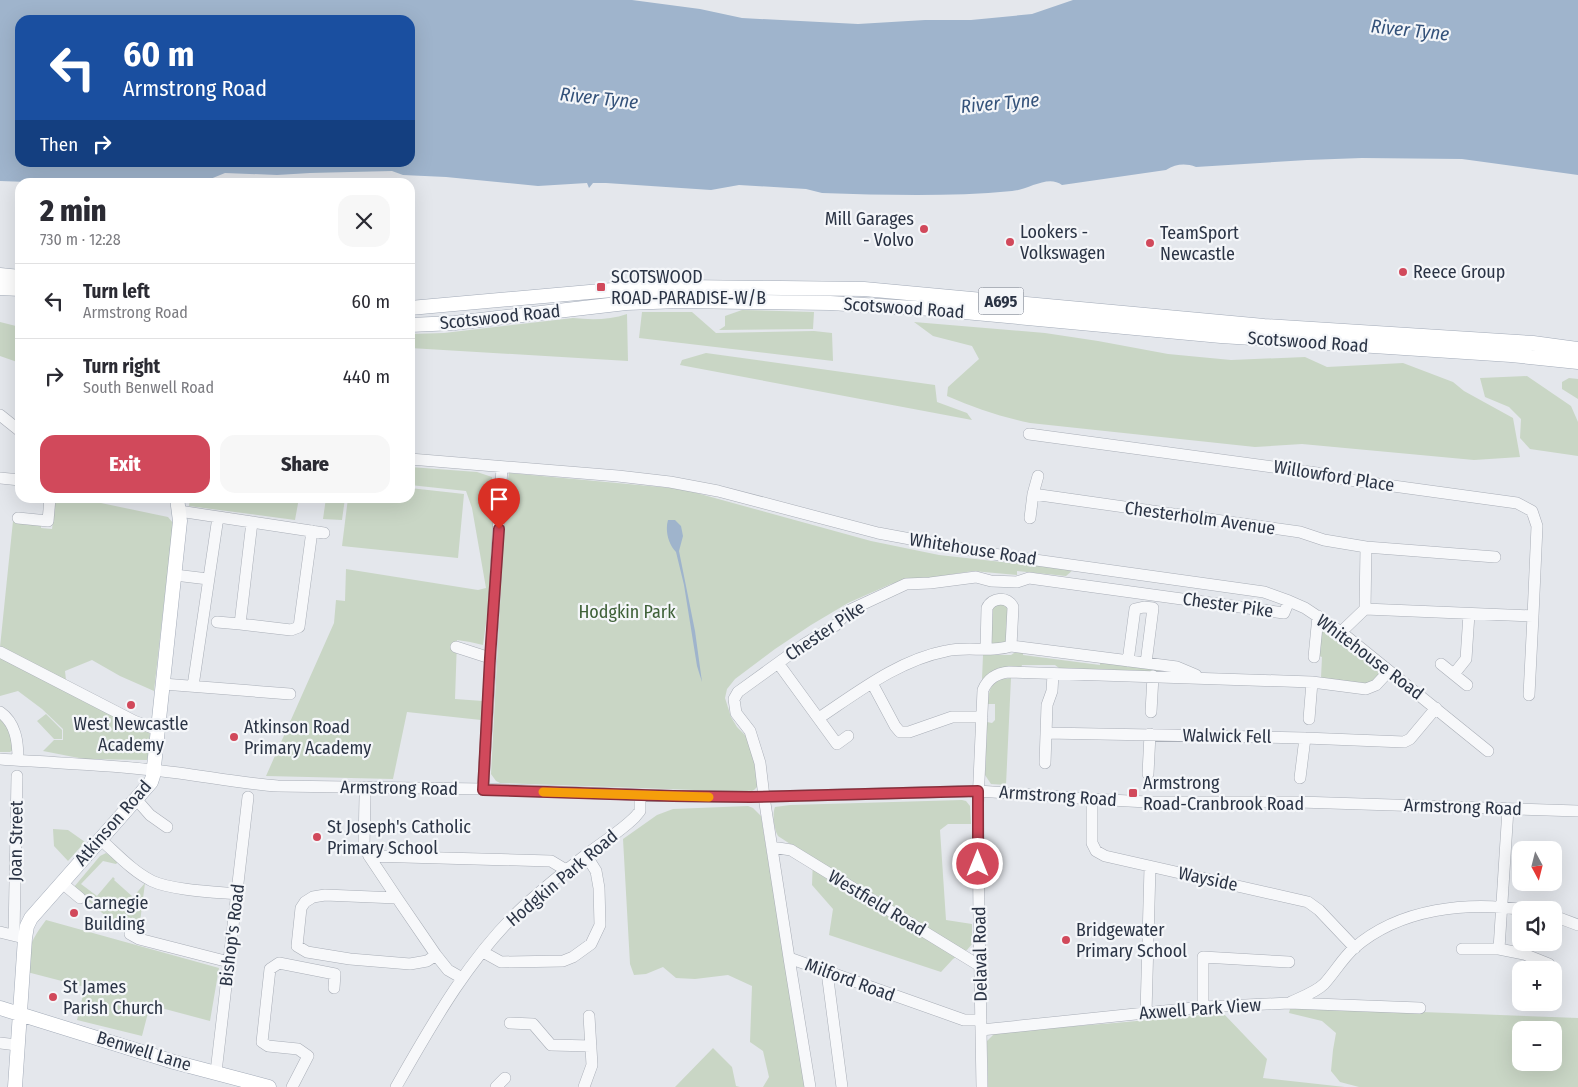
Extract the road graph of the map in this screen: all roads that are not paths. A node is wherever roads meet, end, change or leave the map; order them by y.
1 (0, 275) edge
2 (15, 276) edge
3 (0, 288) edge
4 (15, 289) edge
5 (415, 308) edge
6 (415, 325) edge
7 (1578, 348) edge
8 (1578, 362) edge
9 (0, 415) edge
10 (15, 427) edge
11 (1029, 434) dead end
12 (415, 459) edge
13 (502, 467) junction
14 (1038, 476) dead end
15 (0, 478) edge
16 (15, 480) edge
17 (1033, 494) junction
18 (50, 503) edge
19 (178, 504) edge
20 (218, 516) junction
21 (18, 518) dead end
22 (1030, 518) dead end
23 (252, 522) junction
24 (312, 531) junction
25 (324, 533) dead end
26 (1366, 547) junction
27 (1495, 557) dead end
28 (175, 575) junction
29 (208, 579) junction
30 (1289, 601) junction
31 (1365, 609) junction
32 (1470, 614) junction
33 (1318, 616) junction
34 (1533, 616) junction
35 (217, 622) dead end
36 (240, 624) junction
37 (1341, 632) junction
38 (1011, 646) junction
39 (456, 647) dead end
40 (986, 649) junction
41 (0, 652) edge
42 (1314, 657) dead end
43 (490, 658) junction
44 (1128, 661) junction
45 (778, 663) junction
46 (1146, 663) junction
47 (1442, 664) dead end
48 (1389, 671) junction
49 (1053, 674) junction
50 (1454, 674) junction
51 (1153, 676) junction
52 (1204, 678) junction
53 (1312, 682) junction
54 (872, 683) junction
55 (163, 684) junction
56 (1467, 685) dead end
57 (193, 686) junction
58 (290, 694) dead end
59 (1529, 695) dead end
60 (1436, 708) junction
61 (0, 712) edge
62 (1151, 712) dead end
63 (982, 717) junction
64 (818, 718) junction
65 (1309, 719) dead end
66 (158, 730) junction
67 (1046, 732) junction
68 (1150, 734) junction
69 (848, 736) dead end
70 (1307, 738) junction
71 (1488, 751) dead end
72 (0, 759) edge
73 (18, 760) junction
74 (1045, 764) dead end
75 (155, 770) junction
76 (1148, 774) dead end
77 (17, 776) dead end
78 (1300, 778) dead end
79 (483, 790) junction
80 (978, 791) junction
81 (640, 795) junction
82 (248, 797) dead end
83 (365, 797) dead end
84 (764, 797) junction
85 (136, 799) junction
86 (1092, 799) junction
87 (1508, 808) junction
88 (1578, 811) edge
89 (167, 827) dead end
90 (100, 839) junction
91 (772, 847) junction
92 (586, 855) junction
93 (369, 856) junction
94 (1150, 866) junction
95 (566, 870) junction
96 (62, 883) junction
97 (237, 894) junction
98 (80, 898) dead end
99 (397, 898) junction
100 (1502, 906) junction
101 (1512, 908) edge
102 (1562, 919) edge
103 (1578, 924) edge
104 (0, 932) edge
105 (130, 934) dead end
106 (19, 937) junction
107 (1355, 948) junction
108 (1462, 948) dead end
109 (1499, 949) junction
110 (482, 952) junction
111 (436, 955) junction
112 (789, 958) junction
113 (1542, 961) edge
114 (229, 962) junction
115 (1289, 962) dead end
116 (980, 966) junction
117 (828, 972) junction
118 (462, 978) junction
119 (1324, 984) junction
120 (334, 988) dead end
121 (1289, 1003) junction
122 (1316, 1004) junction
123 (1203, 1007) junction
124 (0, 1008) edge
125 (1420, 1008) dead end
126 (20, 1013) junction
127 (1146, 1013) junction
128 (589, 1016) dead end
129 (510, 1023) dead end
130 (981, 1025) junction
131 (0, 1043) edge
132 (17, 1045) junction
133 (591, 1046) junction
134 (216, 1072) junction
135 (505, 1078) dead end
136 (15, 1087) edge
137 (269, 1087) edge
138 (292, 1087) edge
139 (396, 1087) edge
140 (496, 1087) edge
141 (584, 1087) edge
142 (810, 1087) edge
143 (842, 1087) edge
144 (982, 1087) edge

1 - 2 main road
3 - 4 main road
5 - 7 main road, Scotswood Road / A695
6 - 8 main road, Scotswood Road / A695
9 - 10 street
11 - 34 street, Willowford Place
12 - 13 street, Whitehouse Road
13 - 30 street, Whitehouse Road
13 - 43 street
14 - 17 street
15 - 16 street
17 - 22 street
17 - 26 street, Chesterholm Avenue
18 - 21 street
19 - 20 street
19 - 28 main road, Atkinson Road
20 - 23 street
20 - 29 street
23 - 24 street
23 - 36 street
24 - 25 street
24 - 36 street
26 - 27 street, Chesterholm Avenue
26 - 31 street
28 - 29 street
28 - 55 main road, Atkinson Road
29 - 57 street
30 - 33 street, Whitehouse Road
30 - 45 street, Chester Pike
31 - 32 street
31 - 37 street
32 - 34 street
32 - 50 street
33 - 37 street, Whitehouse Road
33 - 42 street
34 - 59 street, Willowford Place
35 - 36 street
37 - 48 street, Whitehouse Road
38 - 40 street
38 - 40 street
38 - 44 street
39 - 43 street
40 - 54 street
41 - 66 street
43 - 79 street
44 - 46 street
44 - 46 street
45 - 64 street
45 - 84 street, Chester Pike
46 - 52 street
47 - 50 street
48 - 53 street, Delaval Road
48 - 60 street, Whitehouse Road
49 - 51 street, Delaval Road
49 - 63 street, Delaval Road
49 - 67 street
50 - 56 street
51 - 52 street, Delaval Road
51 - 62 street
52 - 53 street, Delaval Road
53 - 65 street
54 - 63 street
54 - 64 street
55 - 57 street
55 - 66 main road, Atkinson Road
57 - 58 street
60 - 70 street, Walwick Fell
60 - 71 street, Whitehouse Road
61 - 73 street
63 - 80 street, Delaval Road
64 - 69 street
66 - 75 main road, Atkinson Road
67 - 68 street, Walwick Fell
67 - 74 street
68 - 70 street, Walwick Fell
68 - 76 street
70 - 78 street
72 - 73 street, Armstrong Road
73 - 75 street, Armstrong Road
75 - 79 street, Armstrong Road
75 - 85 main road, Atkinson Road
77 - 106 street, Joan Street
79 - 81 street, Armstrong Road
80 - 84 street, Armstrong Road
80 - 86 street, Armstrong Road
80 - 116 street, Delaval Road
81 - 84 street, Armstrong Road
81 - 92 street, Hodgkin Park Road
82 - 97 street, Bishop's Road
83 - 93 street
84 - 91 street, Milford Road
85 - 89 street
85 - 90 main road, Atkinson Road
86 - 87 street, Armstrong Road
86 - 94 street, Wayside
87 - 88 street, Armstrong Road
87 - 100 street
90 - 96 main road, Atkinson Road
90 - 97 street
91 - 112 street, Milford Road
91 - 116 street, Westfield Road
92 - 95 street, Hodgkin Park Road
92 - 110 street
93 - 95 street
93 - 99 street
94 - 107 street, Wayside
94 - 127 street
95 - 110 street, Hodgkin Park Road
96 - 98 street
96 - 106 main road, Atkinson Road
97 - 114 street, Bishop's Road
99 - 111 street
99 - 111 street
100 - 101 street
100 - 107 street
100 - 109 street
102 - 103 street
104 - 106 street
105 - 114 street
106 - 126 main road, Atkinson Road
107 - 119 street
108 - 109 street
109 - 113 street
110 - 118 street, Hodgkin Park Road
111 - 118 street
112 - 117 street, Milford Road
112 - 142 street
114 - 134 street, Bishop's Road
115 - 123 street
116 - 130 street, Delaval Road
117 - 130 street, Milford Road
117 - 143 street
118 - 139 street, Hodgkin Park Road
119 - 121 street
119 - 122 street
120 - 138 street
121 - 122 street, Axwell Park View
121 - 123 street, Axwell Park View
122 - 125 street, Axwell Park View
123 - 127 street, Axwell Park View
124 - 126 main road, Benwell Lane
126 - 132 main road, Atkinson Road
126 - 134 main road, Benwell Lane
127 - 130 street, Axwell Park View
128 - 133 street
129 - 133 street
130 - 144 street, Delaval Road
131 - 132 street
132 - 136 main road, Atkinson Road
133 - 141 street
134 - 137 main road, Benwell Lane
135 - 140 street

